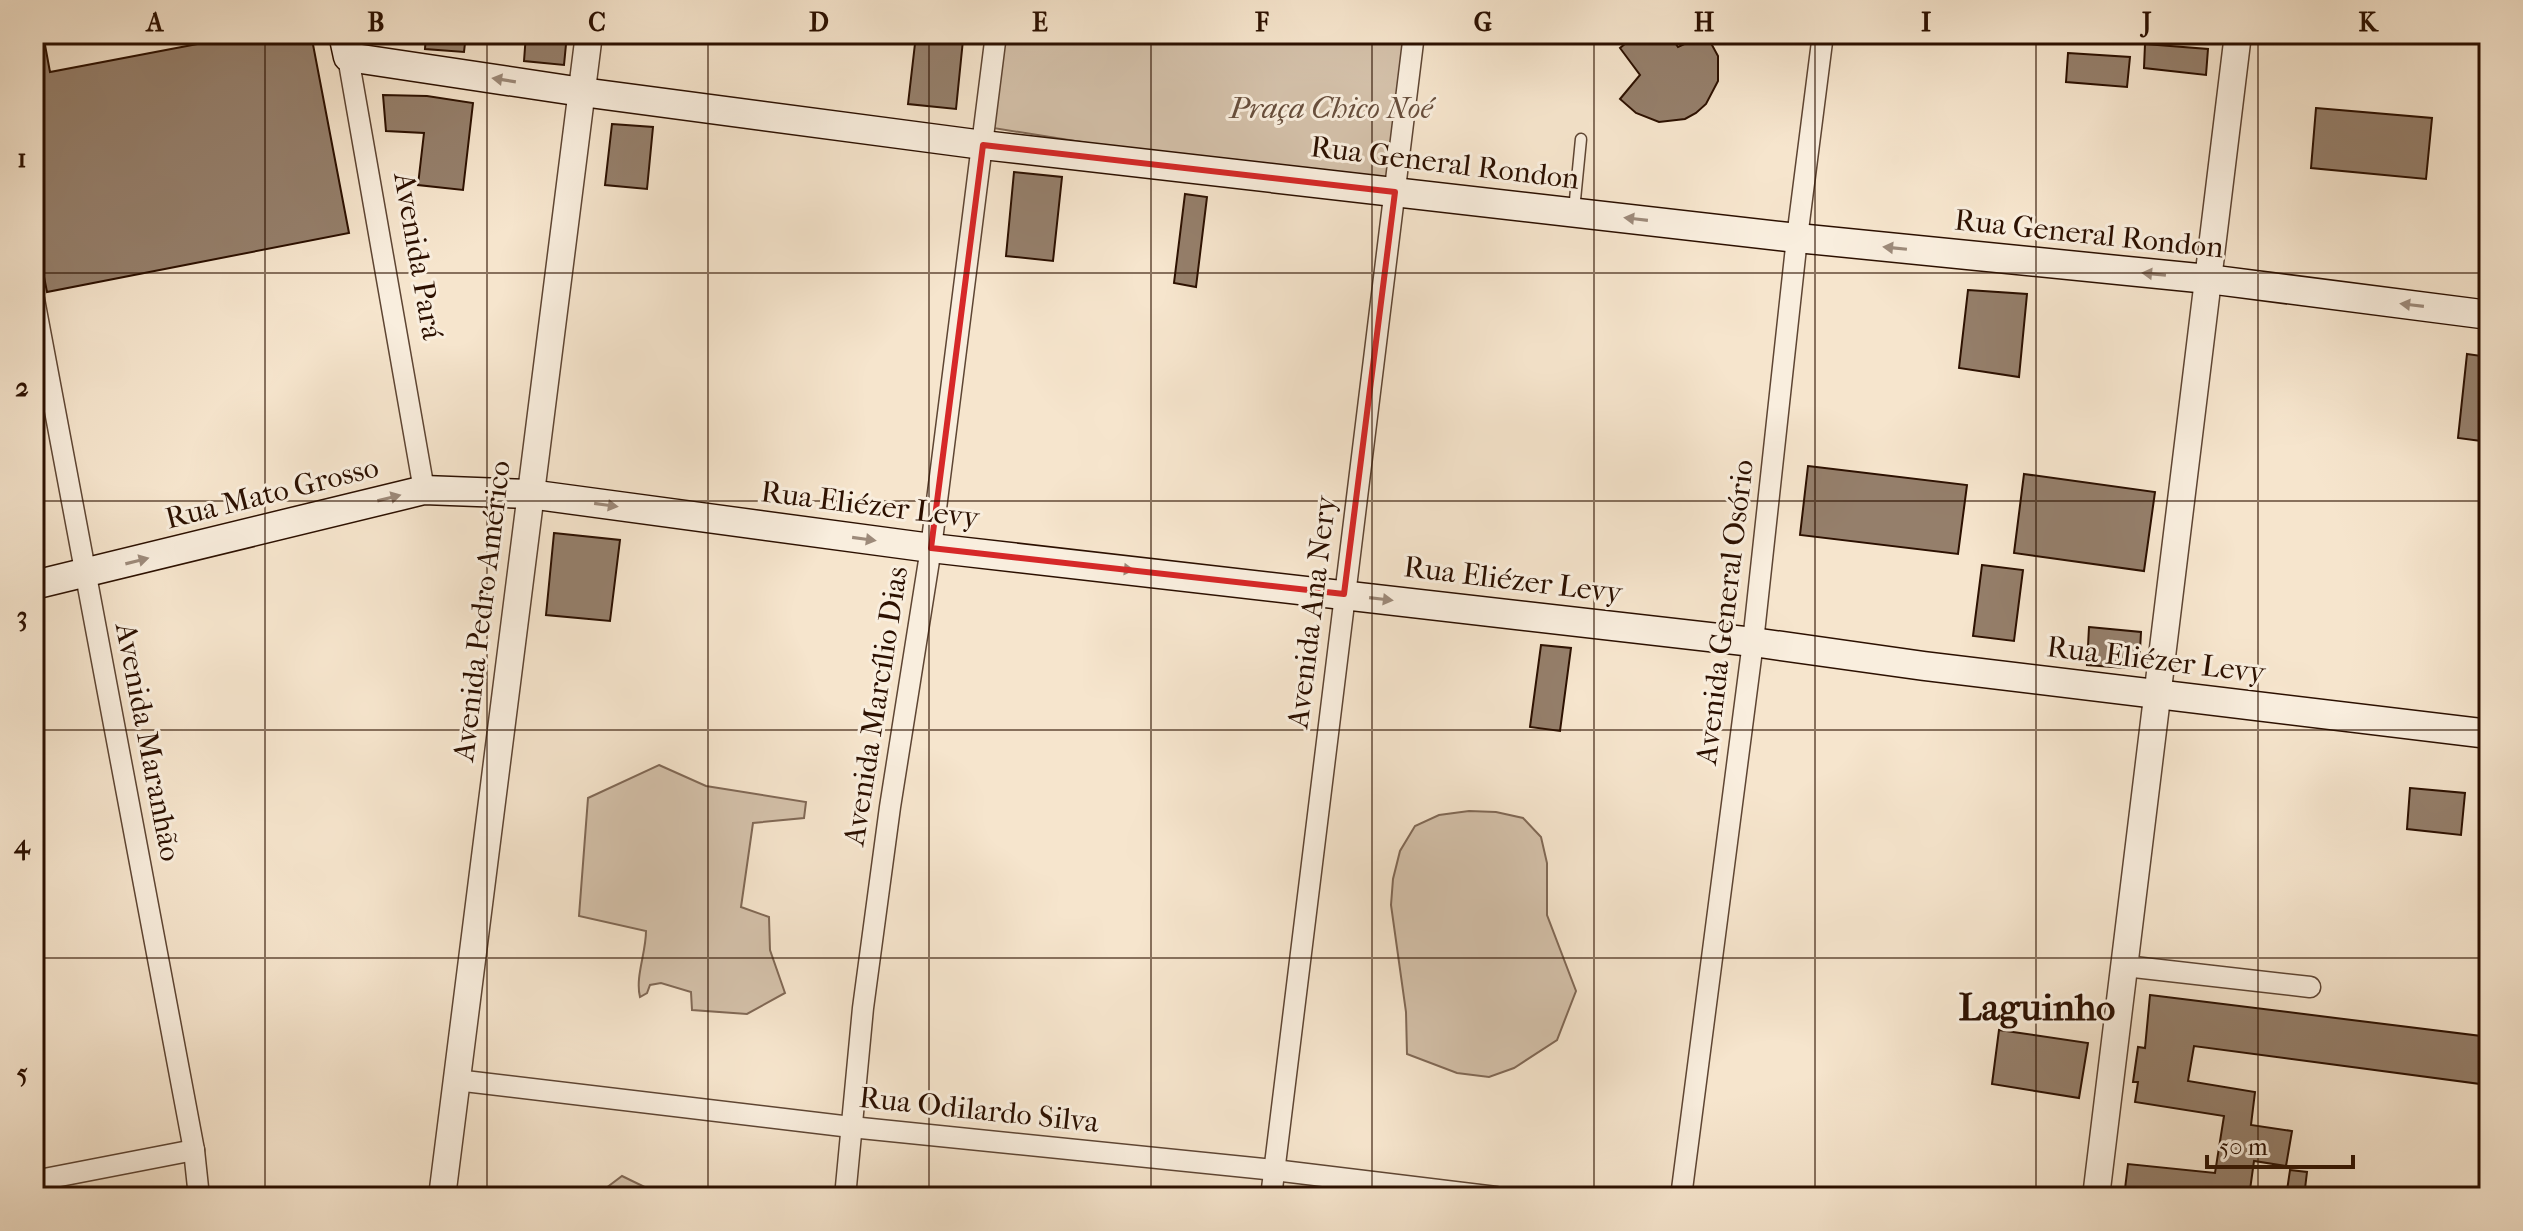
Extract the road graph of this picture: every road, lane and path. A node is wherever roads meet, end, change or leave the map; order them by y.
1 (589, 34) edge
2 (996, 34) edge
3 (1414, 34) edge
4 (1823, 34) edge
5 (2238, 34) edge
6 (346, 45) edge
7 (582, 92) junction
8 (1581, 139) dead end
9 (983, 145) junction
10 (1395, 192) junction
11 (1574, 212) junction
12 (1797, 238) junction
13 (2208, 279) junction
14 (34, 299) edge
15 (2489, 315) edge
16 (424, 490) junction
17 (529, 494) junction
18 (931, 548) junction
19 (86, 574) junction
20 (34, 585) edge
21 (1344, 594) junction
22 (1753, 642) junction
23 (2158, 694) junction
24 (2489, 734) edge
25 (2125, 966) junction
26 (2310, 987) dead end
27 (456, 1080) junction
28 (851, 1127) junction
29 (194, 1150) junction
30 (1274, 1170) junction
31 (34, 1181) edge
32 (199, 1197) edge
33 (442, 1197) edge
34 (845, 1197) edge
35 (1271, 1197) edge
36 (1496, 1197) edge
37 (1681, 1197) edge
38 (2096, 1197) edge

1 - 7 street, Avenida Pedro Américo
2 - 9 street, Avenida Marcílio Dias
3 - 10 street, Avenida Ana Nery
4 - 12 street, Avenida General Osório
5 - 13 street
7 -> 6 main road, Rua General Rondon
6 - 16 street, Avenida Pará
7 - 9 main road, Rua General Rondon
7 - 17 street, Avenida Pedro Américo
8 - 11 lane
9 - 10 main road, Rua General Rondon
9 - 18 street, Avenida Marcílio Dias
10 - 11 main road, Rua General Rondon
10 - 21 street, Avenida Ana Nery
12 -> 11 main road, Rua General Rondon
13 -> 12 main road, Rua General Rondon
12 - 22 street, Avenida General Osório
15 -> 13 main road, Rua General Rondon
13 - 23 street
14 - 19 street, Avenida Maranhão
16 - 17 main road, Rua Mato Grosso
19 -> 16 main road, Rua Mato Grosso
17 -> 18 main road, Rua Eliézer Levy
17 - 27 street, Avenida Pedro Américo
18 -> 21 main road, Rua Eliézer Levy
18 - 28 street, Avenida Marcílio Dias
19 - 20 main road, Rua Mato Grosso
19 - 29 street, Avenida Maranhão
21 -> 22 main road, Rua Eliézer Levy
21 - 30 street, Avenida Ana Nery
22 - 23 main road, Rua Eliézer Levy
22 - 37 street, Avenida General Osório
23 - 24 main road, Rua Eliézer Levy
23 - 25 street
25 - 26 street
25 - 38 street
27 - 28 street, Rua Odilardo Silva
27 - 33 street, Avenida Pedro Américo
28 - 30 street, Rua Odilardo Silva
28 - 34 street, Avenida Marcílio Dias
29 - 31 street
29 - 32 street, Avenida Maranhão
30 - 35 street, Avenida Ana Nery
30 - 36 street, Rua Odilardo Silva

